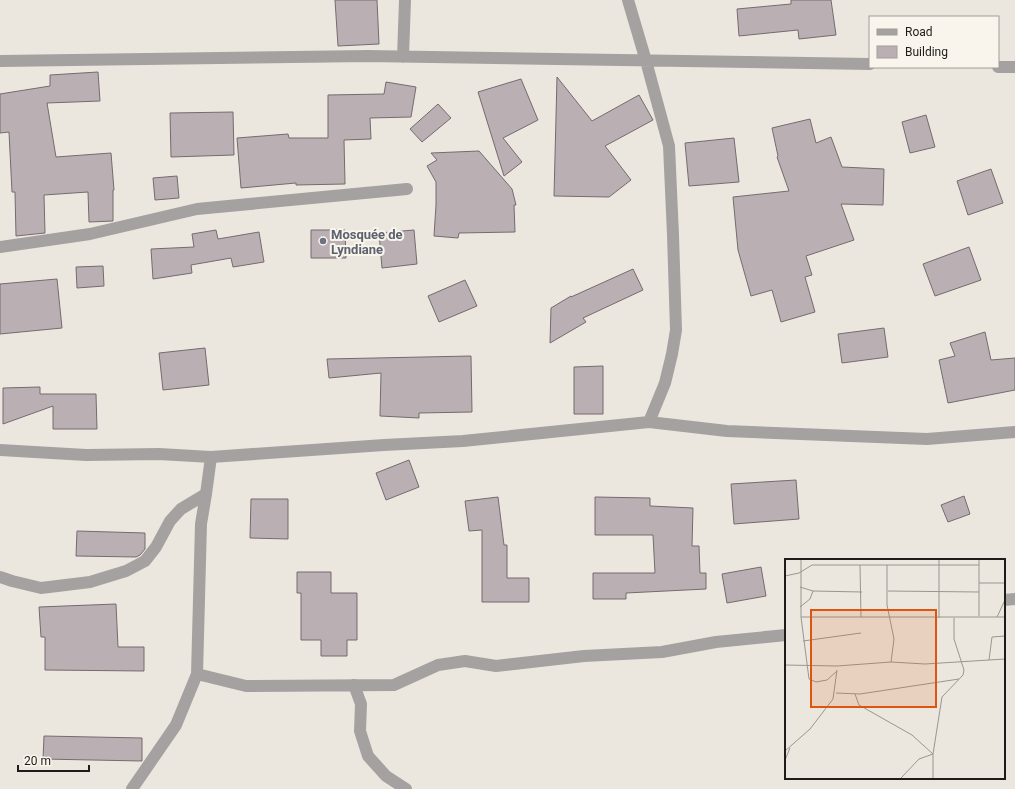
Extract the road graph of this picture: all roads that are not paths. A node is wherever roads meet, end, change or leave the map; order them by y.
1 (405, 0) edge
2 (628, 0) edge
3 (403, 57) junction
4 (646, 60) junction
5 (0, 61) edge
6 (869, 64) edge
7 (999, 67) edge
8 (1015, 67) edge
9 (407, 189) dead end
10 (0, 247) edge
11 (649, 422) junction
12 (1015, 432) edge
13 (0, 450) edge
14 (211, 457) junction
15 (206, 494) junction
16 (0, 577) edge
17 (1015, 599) edge
18 (1005, 600) edge
19 (785, 635) edge
20 (198, 674) junction
21 (354, 685) junction
22 (132, 789) edge
23 (406, 789) edge

1 - 3 street
2 - 4 street
3 - 4 street
3 - 5 street
4 - 6 street
4 - 11 street
7 - 8 street
9 - 10 street
11 - 12 street
11 - 14 street
13 - 14 street
14 - 15 street
15 - 16 street
15 - 20 street
17 - 18 street
19 - 21 street
20 - 21 street
20 - 22 street
21 - 23 street

